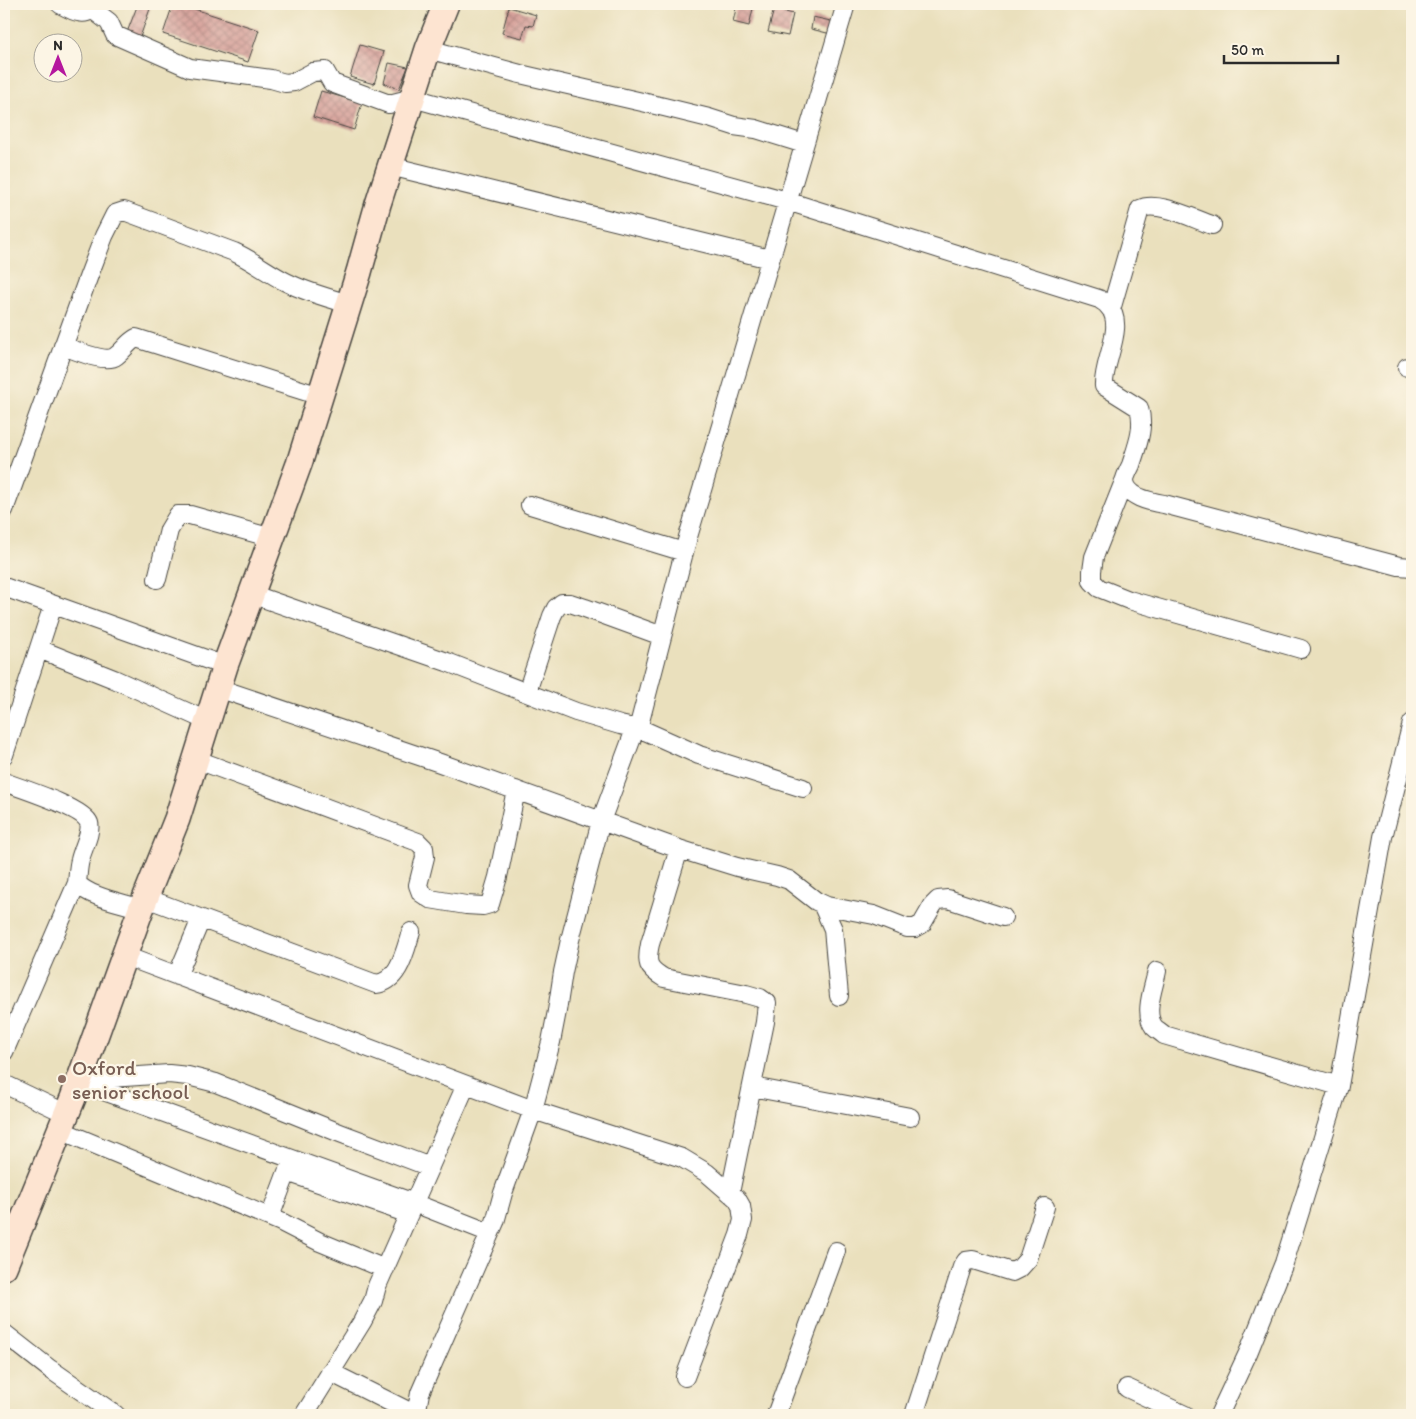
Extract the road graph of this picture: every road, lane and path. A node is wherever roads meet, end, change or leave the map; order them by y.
1 (60, 4) edge
2 (446, 4) edge
3 (846, 4) edge
4 (94, 6) edge
5 (428, 49) junction
6 (413, 98) junction
7 (804, 144) junction
8 (390, 166) junction
9 (787, 201) junction
10 (1212, 225) dead end
11 (770, 259) junction
12 (349, 304) junction
13 (1111, 310) junction
14 (63, 346) junction
15 (320, 396) junction
16 (1125, 479) junction
17 (530, 505) dead end
18 (4, 510) edge
19 (272, 538) junction
20 (684, 552) junction
21 (1412, 567) edge
22 (157, 579) dead end
23 (4, 587) edge
24 (251, 594) junction
25 (54, 605) junction
26 (662, 636) junction
27 (39, 649) junction
28 (1301, 649) dead end
29 (221, 677) junction
30 (527, 692) junction
31 (208, 721) junction
32 (1412, 723) edge
33 (635, 728) junction
34 (4, 755) edge
35 (196, 759) junction
36 (5, 787) edge
37 (803, 788) dead end
38 (516, 790) junction
39 (601, 821) junction
40 (679, 849) junction
41 (77, 883) junction
42 (144, 904) junction
43 (822, 904) junction
44 (1003, 916) dead end
45 (201, 918) junction
46 (411, 932) dead end
47 (125, 956) junction
48 (1157, 971) dead end
49 (177, 976) junction
50 (839, 996) dead end
51 (4, 1052) edge
52 (79, 1081) junction
53 (4, 1084) edge
54 (466, 1085) junction
55 (1339, 1086) junction
56 (752, 1088) junction
57 (533, 1110) junction
58 (910, 1117) dead end
59 (63, 1122) junction
60 (430, 1167) junction
61 (730, 1193) junction
62 (1045, 1207) dead end
63 (412, 1208) junction
64 (270, 1217) junction
65 (490, 1233) junction
66 (836, 1251) dead end
67 (4, 1267) edge
68 (385, 1269) junction
69 (4, 1333) edge
70 (330, 1372) junction
71 (685, 1377) dead end
72 (1127, 1388) dead end
73 (116, 1415) edge
74 (304, 1415) edge
75 (416, 1415) edge
76 (776, 1415) edge
77 (914, 1415) edge
78 (1186, 1415) edge
79 (1219, 1415) edge

1 - 4 street
2 - 5 street
3 - 7 street
4 - 6 street
5 - 6 street
5 - 7 street
6 - 8 street
6 - 9 street
7 - 9 street
8 - 11 street
8 - 12 street
9 - 11 street
9 - 13 street
10 - 13 street
11 - 20 street
12 - 14 street
12 - 15 street
13 - 16 street
14 - 15 street
14 - 18 street
15 - 19 street
16 - 21 street
16 - 28 street
17 - 20 street
19 - 22 street
19 - 24 street
20 - 26 street
23 - 25 street
24 - 29 street
24 - 30 street
25 - 27 street
25 - 29 street
26 - 30 street
26 - 33 street
27 - 31 street
27 - 34 street
29 - 31 street
29 - 38 street
30 - 33 street
31 - 35 street
32 - 55 street
33 - 37 street
33 - 39 street
35 - 38 street
35 - 42 street
36 - 41 street
38 - 39 street
39 - 40 street
39 - 57 street
40 - 43 street
40 - 56 street
41 - 42 street
41 - 51 street
42 - 45 street
42 - 47 street
43 - 44 street
43 - 50 street
45 - 46 street
45 - 49 street
47 - 49 street
47 - 52 street
48 - 55 street
49 - 54 street
52 - 59 street
52 - 60 street
52 - 63 street
53 - 59 street
54 - 57 street
54 - 60 street
55 - 79 street
56 - 58 street
56 - 61 street
57 - 61 street
57 - 65 street
59 - 64 street
59 - 67 street
60 - 63 street
61 - 71 street
62 - 77 street
63 - 64 street
63 - 65 street
63 - 68 street
64 - 68 street
65 - 75 street
66 - 76 street
68 - 70 street
69 - 73 street
70 - 74 street
70 - 75 street
72 - 78 street

